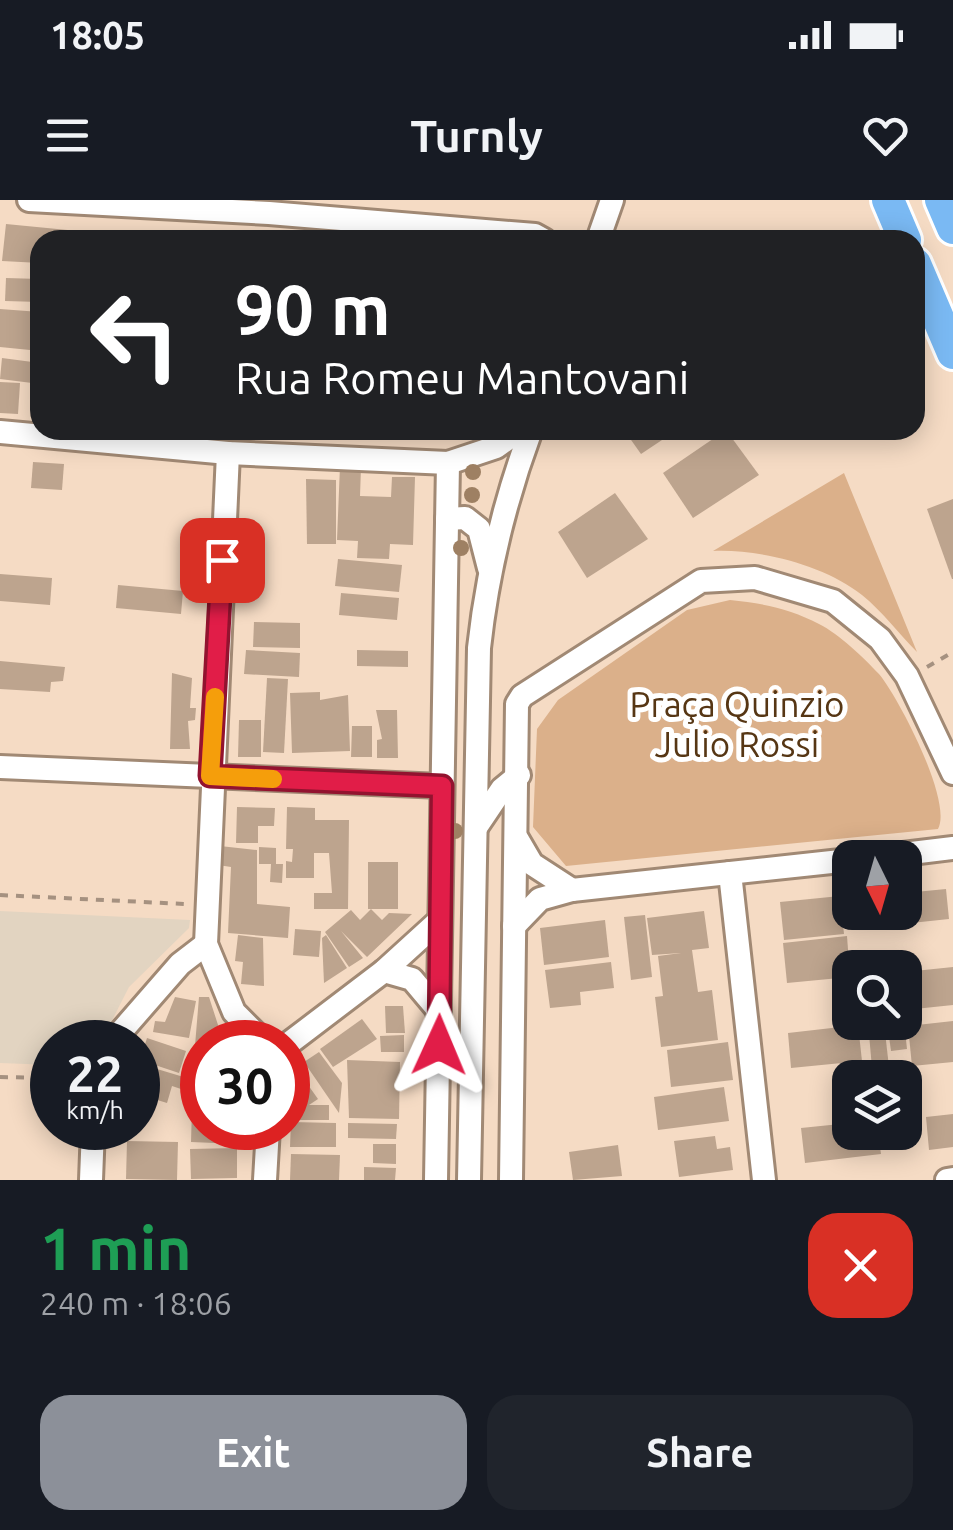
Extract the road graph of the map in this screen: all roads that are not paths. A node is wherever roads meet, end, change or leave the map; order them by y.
1 (29, 200) edge
2 (612, 200) edge
3 (888, 200) edge
4 (941, 200) edge
5 (270, 206) edge
6 (953, 228) edge
7 (488, 230) edge
8 (602, 230) edge
9 (901, 230) edge
10 (925, 287) edge
11 (953, 353) edge
12 (0, 432) edge
13 (30, 435) edge
14 (87, 440) edge
15 (506, 440) edge
16 (527, 440) edge
17 (228, 453) junction
18 (448, 463) junction
19 (448, 519) junction
20 (490, 576) junction
21 (0, 766) edge
22 (953, 773) edge
23 (519, 775) junction
24 (210, 776) junction
25 (442, 786) junction
26 (476, 829) junction
27 (517, 836) junction
28 (953, 848) edge
29 (922, 852) edge
30 (832, 862) edge
31 (730, 872) junction
32 (705, 876) junction
33 (572, 890) junction
34 (440, 920) junction
35 (514, 926) junction
36 (736, 926) junction
37 (206, 944) junction
38 (384, 971) junction
39 (440, 1012) junction
40 (131, 1020) edge
41 (242, 1020) edge
42 (310, 1027) edge
43 (92, 1150) edge
44 (267, 1150) edge
45 (91, 1180) edge
46 (265, 1180) edge
47 (436, 1180) edge
48 (469, 1180) edge
49 (511, 1180) edge
50 (764, 1180) edge

1 - 5 street
2 - 8 street
3 - 9 highway
4 - 6 highway
5 - 7 street
10 - 11 highway
12 - 13 street
14 - 17 street
15 - 18 street
16 - 20 street
17 - 18 street
17 - 24 street
18 - 19 street
19 - 20 street
19 - 25 street
20 - 26 street
21 - 24 street
22 - 23 street
23 - 26 street
23 - 27 street
24 - 25 street
24 - 37 street
25 - 34 street
26 - 48 street
27 - 33 street
27 - 35 street
28 - 29 street
30 - 31 street
31 - 32 street
31 - 36 street
32 - 33 street
32 - 36 street
33 - 35 street
34 - 38 street
34 - 39 street
35 - 49 street
36 - 50 street
37 - 40 street
37 - 41 street
38 - 39 street
38 - 42 street
39 - 47 street
43 - 45 street
44 - 46 street

